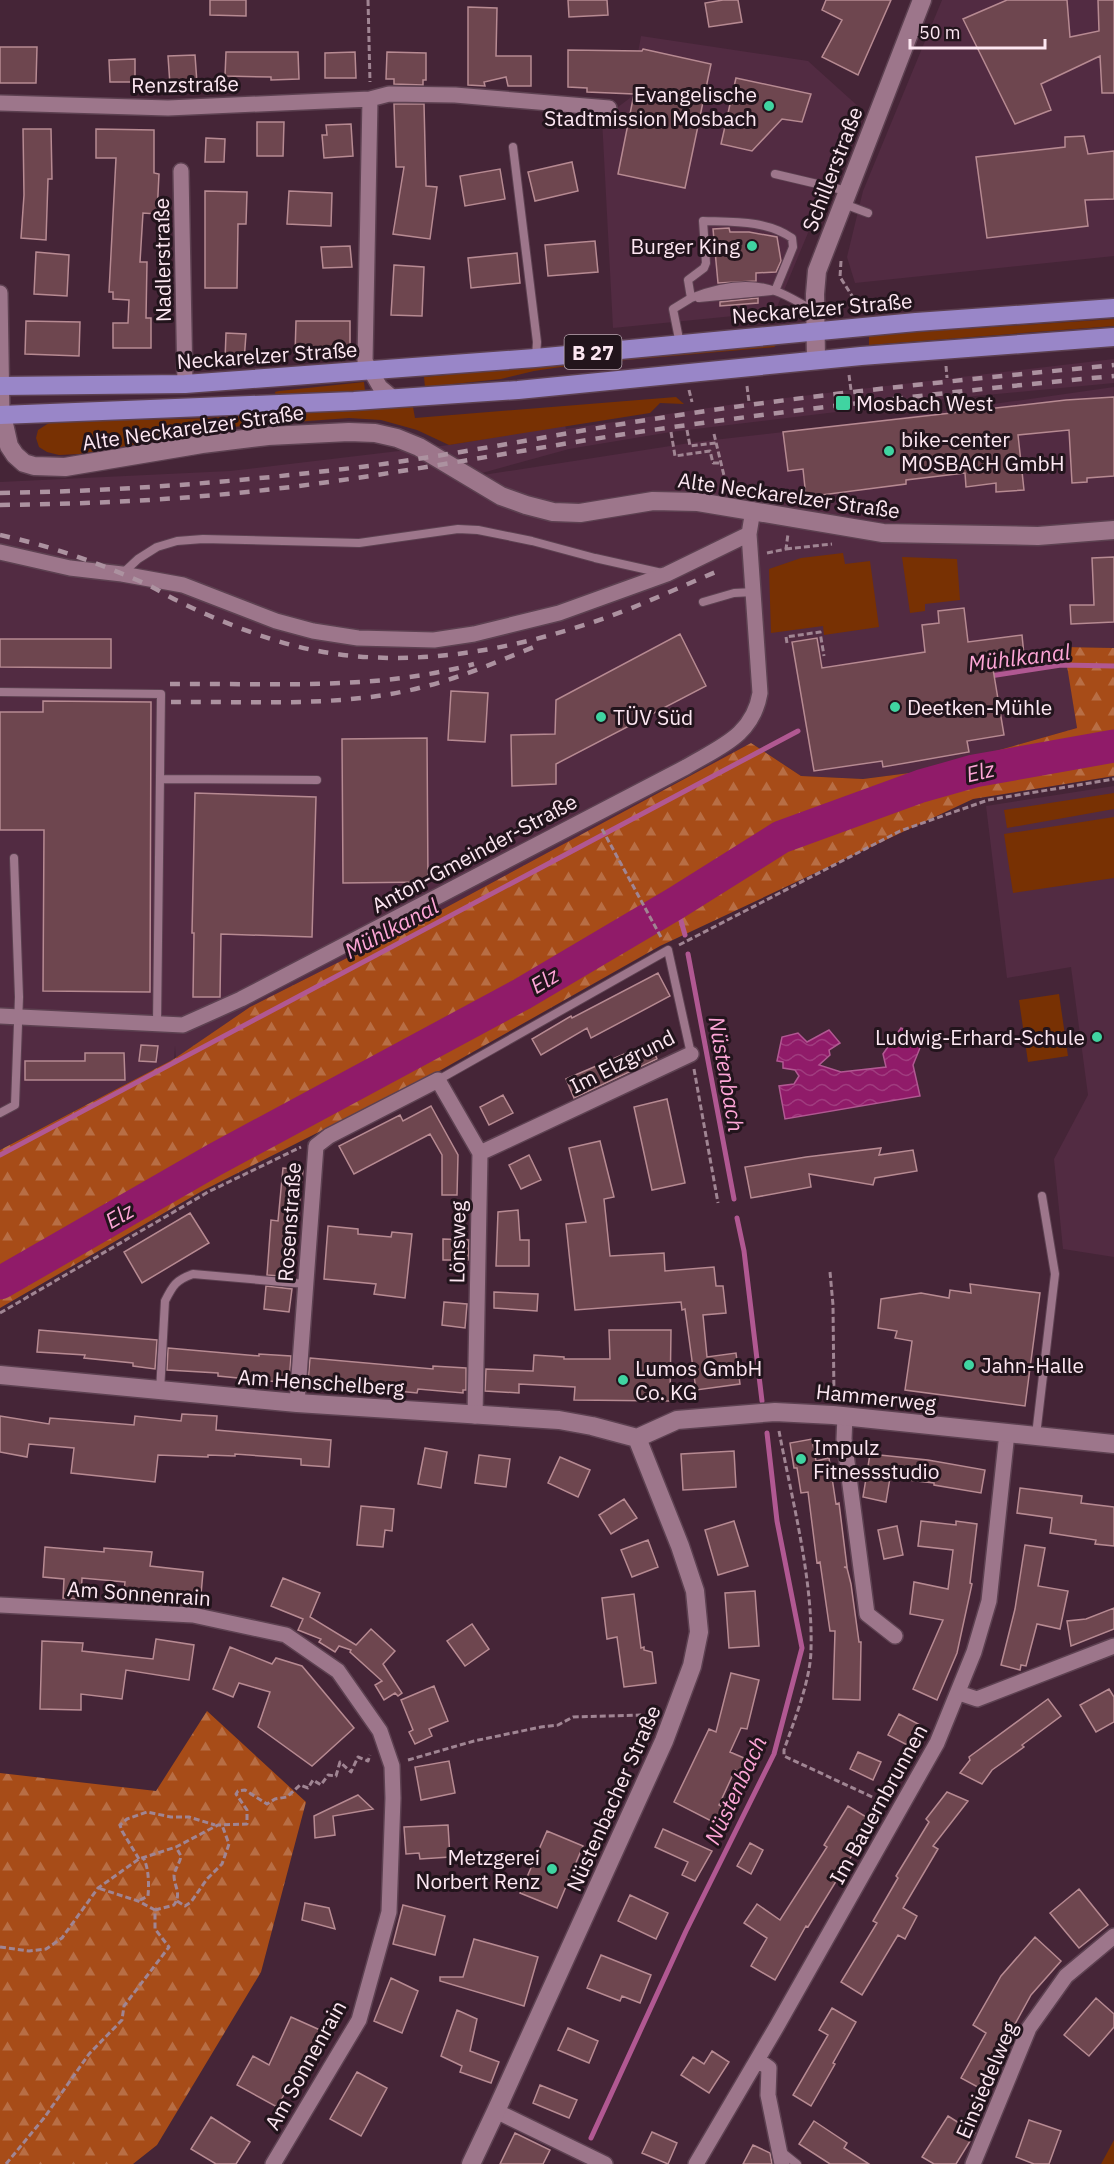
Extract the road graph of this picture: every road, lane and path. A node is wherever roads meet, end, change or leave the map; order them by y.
1 (368, 0) edge
2 (922, 0) edge
3 (370, 93) junction
4 (0, 103) edge
5 (609, 108) dead end
6 (513, 147) dead end
7 (181, 171) dead end
8 (775, 174) dead end
9 (844, 198) junction
10 (868, 213) dead end
11 (776, 291) junction
12 (0, 293) edge
13 (691, 298) junction
14 (1114, 308) edge
15 (815, 311) junction
16 (815, 331) junction
17 (1114, 337) edge
18 (680, 344) junction
19 (535, 358) junction
20 (816, 360) junction
21 (945, 364) dead end
22 (370, 371) junction
23 (1, 376) edge
24 (947, 378) dead end
25 (849, 380) dead end
26 (185, 384) junction
27 (740, 386) dead end
28 (689, 390) dead end
29 (850, 390) dead end
30 (392, 398) junction
31 (692, 402) dead end
32 (749, 402) dead end
33 (1, 415) edge
34 (687, 430) dead end
35 (671, 432) dead end
36 (714, 434) dead end
37 (716, 444) junction
38 (721, 463) junction
39 (727, 490) dead end
40 (753, 510) junction
41 (790, 516) junction
42 (1114, 530) edge
43 (749, 534) junction
44 (841, 543) dead end
45 (786, 549) junction
46 (0, 552) edge
47 (750, 556) junction
48 (122, 574) junction
49 (667, 574) junction
50 (754, 592) junction
51 (703, 602) dead end
52 (787, 643) dead end
53 (824, 656) dead end
54 (0, 692) edge
55 (160, 779) junction
56 (1114, 779) edge
57 (317, 780) dead end
58 (601, 828) dead end
59 (15, 858) dead end
60 (663, 940) dead end
61 (668, 950) junction
62 (0, 1016) edge
63 (18, 1016) junction
64 (158, 1024) junction
65 (691, 1054) junction
66 (438, 1080) junction
67 (0, 1113) edge
68 (316, 1146) junction
69 (480, 1153) junction
70 (1042, 1196) dead end
71 (718, 1203) dead end
72 (830, 1272) dead end
73 (306, 1284) junction
74 (0, 1313) edge
75 (0, 1375) edge
76 (160, 1392) junction
77 (297, 1403) junction
78 (776, 1412) junction
79 (475, 1416) junction
80 (839, 1416) junction
81 (1007, 1433) junction
82 (1036, 1435) junction
83 (637, 1438) junction
84 (1114, 1444) edge
85 (0, 1605) edge
86 (896, 1636) dead end
87 (1114, 1646) edge
88 (959, 1693) junction
89 (640, 1715) dead end
90 (370, 1754) dead end
91 (392, 1766) junction
92 (900, 1810) junction
93 (222, 1825) junction
94 (216, 1826) junction
95 (176, 1847) junction
96 (141, 1858) junction
97 (98, 1888) junction
98 (177, 1900) junction
99 (138, 1901) junction
100 (155, 1910) junction
101 (1114, 1936) edge
102 (0, 1947) edge
103 (758, 2060) junction
104 (496, 2111) junction
105 (780, 2157) edge
106 (6, 2164) edge
107 (273, 2164) edge
108 (471, 2164) edge
109 (605, 2164) edge
110 (696, 2164) edge
111 (797, 2164) edge
112 (973, 2164) edge

1 - 3 path
2 - 9 street, Schillerstraße
3 - 4 street, Renzstraße
3 - 5 street, Renzstraße
3 - 22 street
6 - 19 lane
7 - 26 street, Nadlerstraße
8 - 9 lane
9 - 10 lane
9 - 15 street, Schillerstraße
11 - 13 lane
11 - 13 lane
11 - 15 lane
12 - 23 street, Alte Neckarelzer Straße
13 - 18 lane
14 - 16 main road, Neckarelzer Straße / B 27
15 - 16 street, Schillerstraße
16 - 18 main road, Neckarelzer Straße / B 27
16 - 20 street, Schillerstraße
17 - 20 main road, B 27
18 - 19 main road, Neckarelzer Straße / B 27
19 - 22 main road, Neckarelzer Straße / B 27
20 - 30 main road, B 27
21 - 24 path
22 - 26 main road, Neckarelzer Straße / B 27
22 - 30 street
23 - 26 main road, Neckarelzer Straße / B 27
23 - 33 street, Alte Neckarelzer Straße
25 - 29 path
27 - 32 path
28 - 31 path
30 - 33 main road, B 27
33 - 40 street, Alte Neckarelzer Straße
34 - 37 path
35 - 38 path
36 - 37 path
37 - 38 path
38 - 39 path
40 - 41 street, Alte Neckarelzer Straße
40 - 43 street, Anton-Gmeinder-Straße
41 - 42 street, Alte Neckarelzer Straße
41 - 45 path
43 - 47 street, Anton-Gmeinder-Straße
43 - 49 street
44 - 45 path
45 - 47 path
46 - 48 street
47 - 50 street, Anton-Gmeinder-Straße
48 - 49 lane
48 - 49 street
50 - 51 lane
50 - 64 street, Anton-Gmeinder-Straße
52 - 53 path
54 - 55 lane
55 - 57 lane
55 - 64 lane
56 - 61 path
58 - 60 path
59 - 63 lane
61 - 65 lane, Im Elzgrund
61 - 66 lane
62 - 63 street, Anton-Gmeinder-Straße
63 - 64 street, Anton-Gmeinder-Straße
63 - 67 lane
65 - 69 street, Im Elzgrund
65 - 71 path
66 - 68 street, Rosenstraße
66 - 69 street
68 - 73 street, Rosenstraße
68 - 74 path
69 - 79 street, Lönsweg
70 - 82 lane
72 - 80 path
73 - 76 lane
73 - 77 street, Rosenstraße
75 - 76 street, Am Henschelberg
76 - 77 street, Am Henschelberg
77 - 79 street, Am Henschelberg
78 - 80 street, Hammerweg
78 - 83 street, Hammerweg
78 - 92 path
79 - 83 street, Am Henschelberg
80 - 81 street, Hammerweg
80 - 86 street
81 - 82 street, Hammerweg
81 - 88 street, Im Bauernbrunnen
82 - 84 street, Hammerweg
83 - 104 street, Nüstenbacher Straße
85 - 91 street, Am Sonnenrain
87 - 88 street
88 - 92 street, Im Bauernbrunnen
89 - 91 path
90 - 93 path
91 - 107 street, Am Sonnenrain
92 - 103 street, Im Bauernbrunnen
93 - 94 path
93 - 98 path
94 - 95 path
94 - 96 path
95 - 96 path
95 - 98 path
96 - 97 path
96 - 99 path
97 - 99 path
97 - 102 path
98 - 100 path
99 - 100 path
100 - 106 path
101 - 112 street, Einsiedelweg
103 - 105 street
103 - 110 street, Im Bauernbrunnen
104 - 108 street, Nüstenbacher Straße
104 - 109 street
105 - 111 lane

